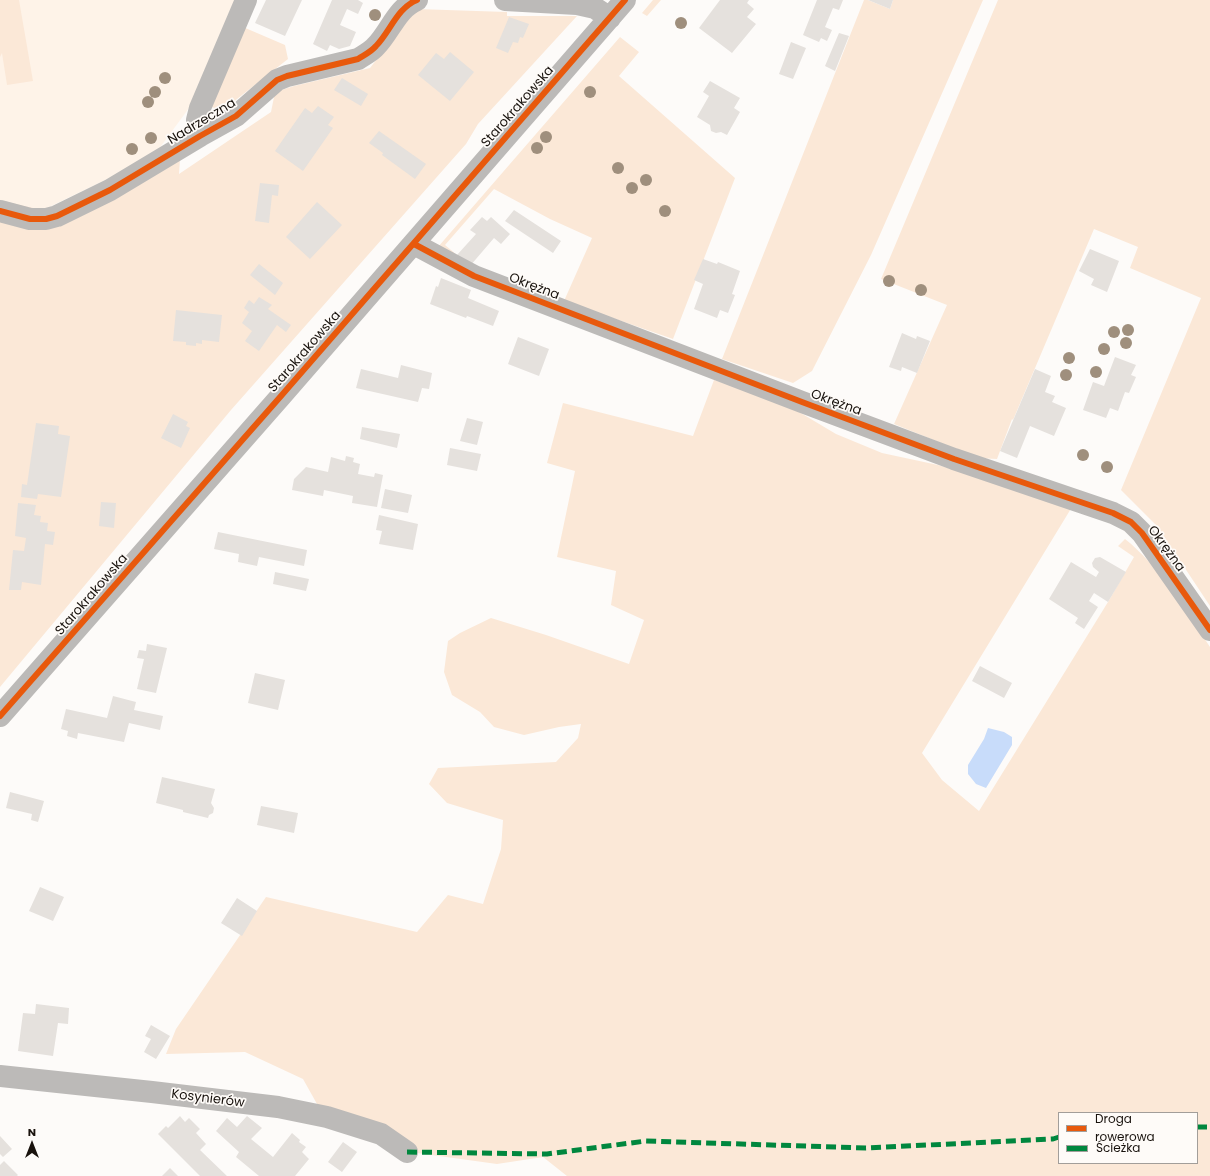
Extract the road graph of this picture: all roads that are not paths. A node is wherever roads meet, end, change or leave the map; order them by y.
1 (246, 0) edge
2 (416, 0) edge
3 (505, 0) edge
4 (625, 0) edge
5 (610, 18) junction
6 (200, 136) junction
7 (0, 211) edge
8 (414, 244) junction
9 (1210, 630) edge
10 (0, 716) edge
11 (0, 1076) edge
12 (407, 1152) dead end

1 - 6 street
2 - 6 street, Nadrzeczna
3 - 5 street
4 - 5 street, Starokrakowska
5 - 8 street, Starokrakowska
6 - 7 street, Nadrzeczna
8 - 9 street, Okrężna
8 - 10 street, Starokrakowska
11 - 12 street, Kosynierów

